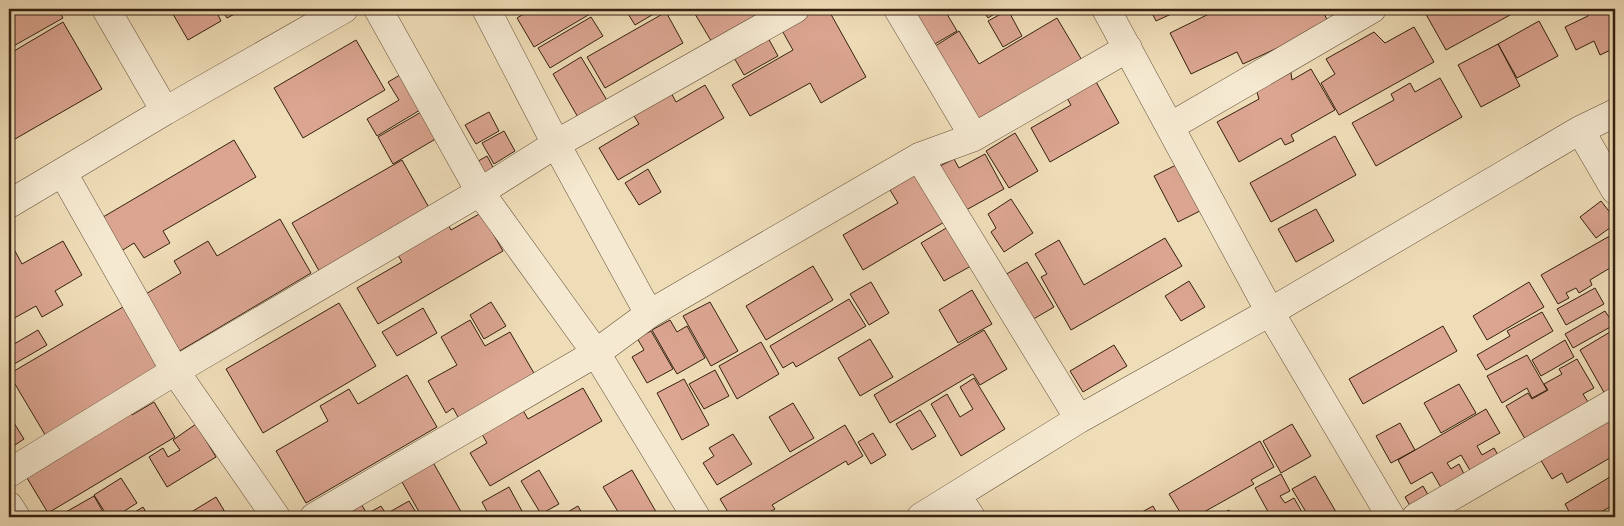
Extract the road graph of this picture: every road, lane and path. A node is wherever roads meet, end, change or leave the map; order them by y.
1 (106, 9) edge
2 (344, 9) edge
3 (378, 9) edge
4 (486, 9) edge
5 (795, 9) edge
6 (898, 9) edge
7 (1106, 9) edge
8 (1357, 12) edge
9 (1128, 48) junction
10 (165, 111) junction
11 (1615, 113) edge
12 (1171, 126) junction
13 (1580, 130) junction
14 (974, 137) junction
15 (556, 144) junction
16 (919, 157) junction
17 (63, 173) junction
18 (1615, 190) edge
19 (480, 192) junction
20 (12, 196) edge
21 (1270, 312) junction
22 (649, 314) junction
23 (596, 353) junction
24 (176, 370) junction
25 (1615, 402) edge
26 (1079, 419) junction
27 (9, 472) edge
28 (9, 506) edge
29 (964, 507) edge
30 (16, 517) edge
31 (276, 517) edge
32 (314, 517) edge
33 (696, 517) edge
34 (921, 517) edge
35 (1391, 517) edge
36 (1416, 517) edge

1 - 10 street
2 - 10 street
3 - 19 street
4 - 15 street
5 - 15 street
6 - 14 street
7 - 9 street
8 - 12 street
9 - 12 street
9 - 14 street
10 - 17 street
11 - 13 street
12 - 21 street
13 - 18 street
13 - 21 street
14 - 16 street
15 - 19 street
15 - 22 street
16 - 22 street
16 - 26 street
17 - 20 street
17 - 24 street
19 - 23 street
19 - 24 street
21 - 26 street
21 - 35 street
22 - 23 street
23 - 32 street
23 - 33 street
24 - 27 street
24 - 31 street
25 - 36 street
26 - 29 street
28 - 30 street
29 - 34 street

